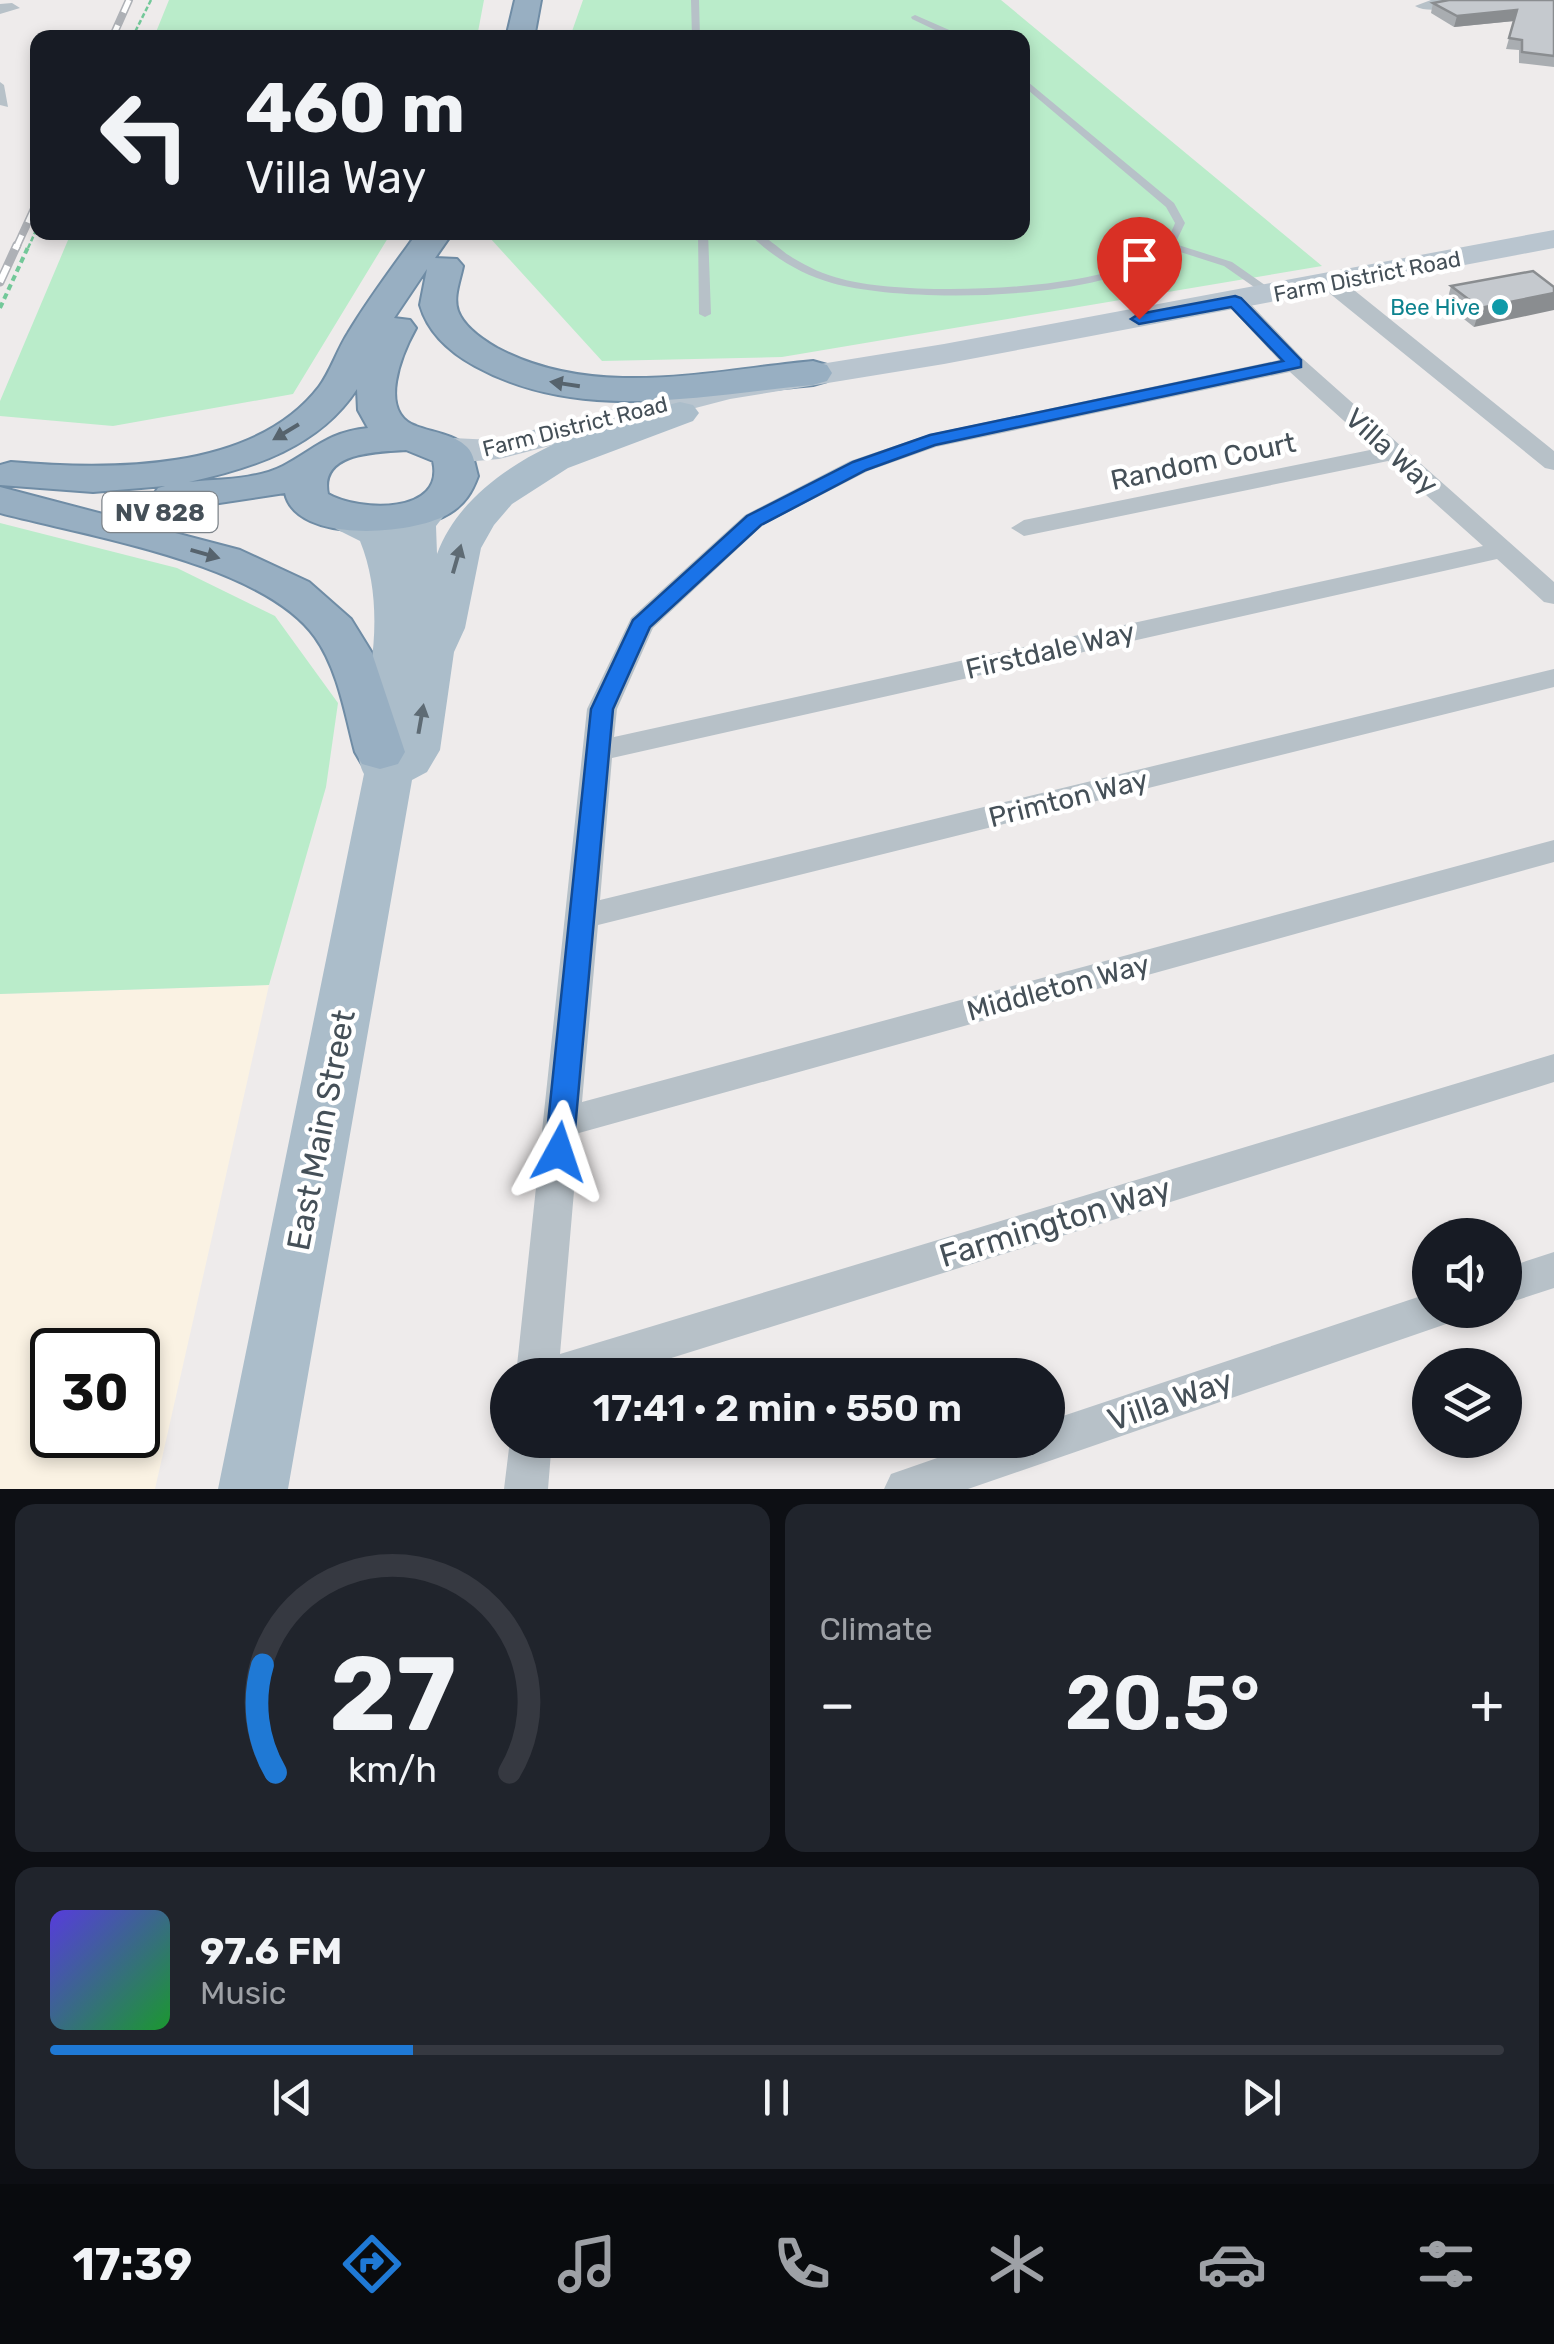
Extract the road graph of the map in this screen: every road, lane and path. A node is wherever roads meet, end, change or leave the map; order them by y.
1 (151, 0) edge
2 (528, 0) edge
3 (695, 0) edge
4 (1465, 0) edge
5 (1423, 6) dead end
6 (915, 16) dead end
7 (136, 30) edge
8 (522, 30) edge
9 (696, 30) edge
10 (944, 30) edge
11 (0, 85) edge
12 (1030, 87) edge
13 (5, 106) dead end
14 (32, 240) edge
15 (702, 240) edge
16 (763, 240) edge
17 (1554, 240) edge
18 (1168, 245) junction
19 (441, 249) edge
20 (1330, 282) junction
21 (1271, 294) junction
22 (1235, 301) junction
23 (0, 308) edge
24 (705, 314) dead end
25 (944, 354) junction
26 (353, 364) junction
27 (1295, 364) junction
28 (814, 372) junction
29 (680, 413) junction
30 (426, 442) junction
31 (1394, 452) junction
32 (323, 458) junction
33 (1554, 463) edge
34 (3, 486) edge
35 (442, 498) junction
36 (334, 515) junction
37 (1024, 528) dead end
38 (1502, 550) junction
39 (1554, 596) edge
40 (432, 652) junction
41 (1554, 678) edge
42 (598, 751) junction
43 (385, 762) junction
44 (1554, 851) edge
45 (582, 917) junction
46 (1554, 1068) edge
47 (562, 1123) junction
48 (1554, 1270) edge
49 (1522, 1280) edge
50 (1412, 1318) edge
51 (539, 1358) edge
52 (611, 1358) edge
53 (529, 1458) edge
54 (253, 1489) edge
55 (526, 1489) edge
56 (906, 1489) edge

1 - 7 path
2 - 8 highway
3 - 9 lane
4 - 5 street
6 - 10 lane
11 - 13 lane
12 - 18 lane
14 - 23 path
15 - 24 lane
16 - 18 lane
17 - 20 main road, Farm District Road / NV 828
18 - 21 lane
19 - 26 highway
28 -> 19 highway
19 - 30 highway
20 - 21 main road, Farm District Road / NV 828
20 - 33 street
21 - 22 main road, Farm District Road / NV 828
22 - 25 main road, Farm District Road / NV 828
22 - 27 street, Villa Way
25 - 28 main road, Farm District Road / NV 828
25 - 29 main road, Farm District Road / NV 828
26 - 32 highway
26 -> 34 highway
27 - 31 street, Villa Way
27 - 42 street
28 - 30 main road, Farm District Road / NV 828
29 - 35 main road, Farm District Road / NV 828
40 -> 29 main road
30 - 32 highway
30 - 35 highway
31 - 37 street, Random Court
31 - 38 street, Villa Way
32 - 34 highway
32 - 36 highway
34 - 36 highway, NV 828
34 -> 43 highway
35 - 36 highway, NV 828
35 - 40 main road, East Main Street
36 - 43 main road, East Main Street
38 - 39 street, Villa Way
38 - 42 street, Firstdale Way
43 -> 40 main road, East Main Street
41 - 45 street, Primton Way
42 - 45 street
43 - 54 main road, East Main Street
44 - 47 street, Middleton Way
45 - 47 street
46 - 52 street, Farmington Way
47 - 51 street
48 - 49 street
50 - 56 street, Villa Way
53 - 55 street

